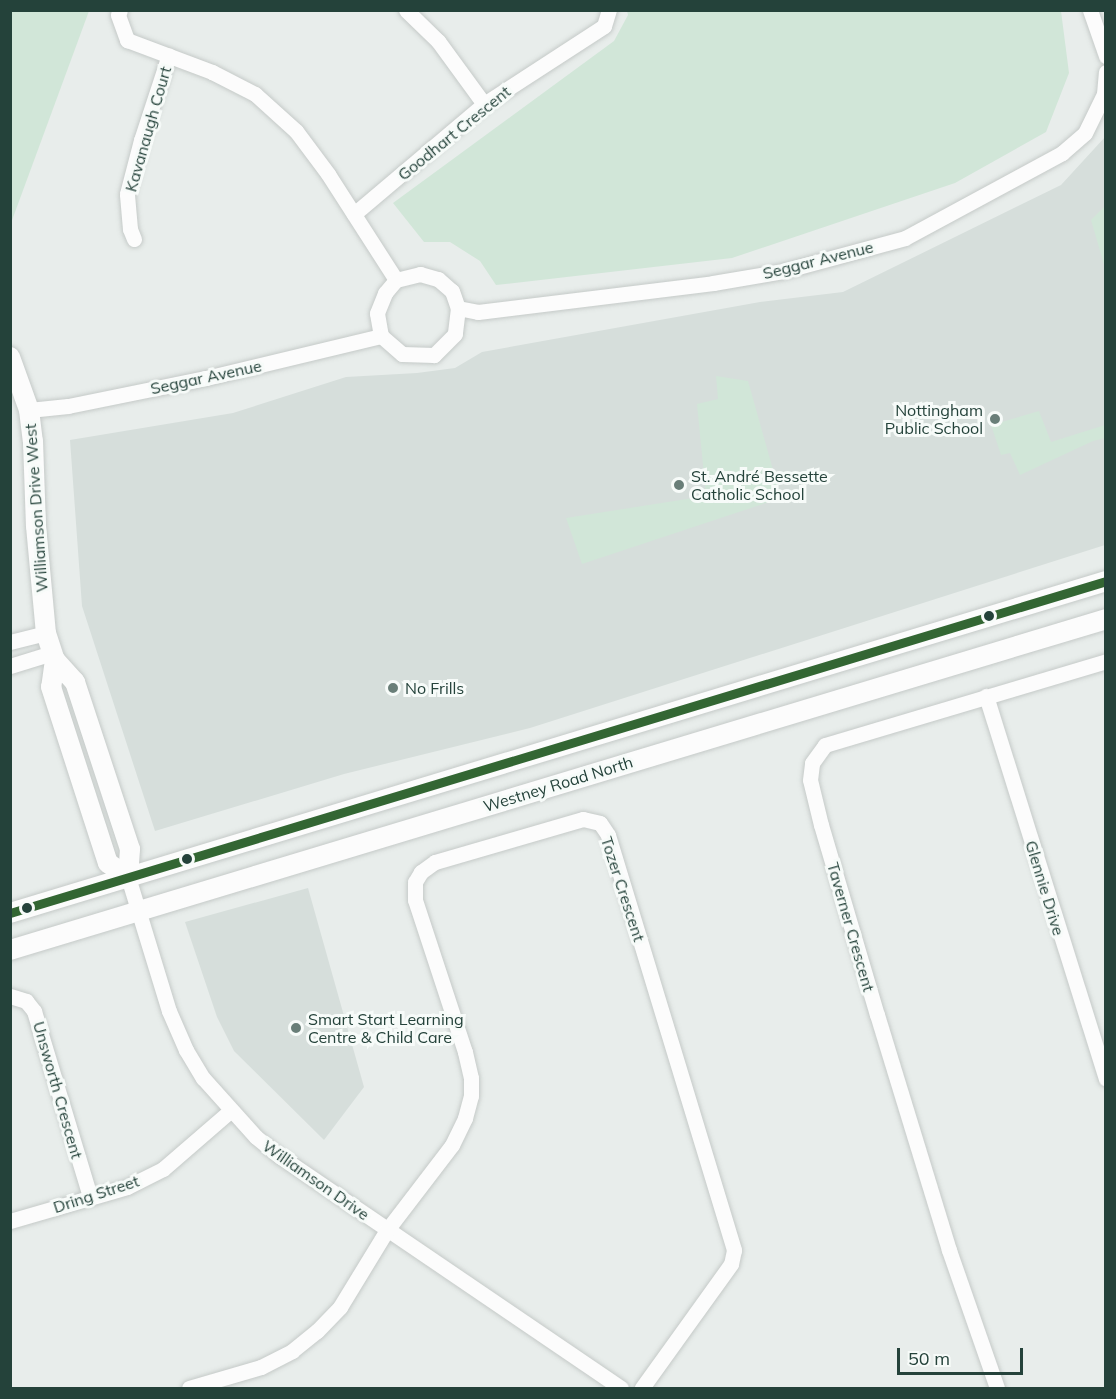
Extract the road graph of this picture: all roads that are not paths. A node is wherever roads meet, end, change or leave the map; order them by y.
1 (120, 10) edge
2 (406, 10) edge
3 (609, 10) edge
4 (1090, 10) edge
5 (169, 55) junction
6 (1106, 56) edge
7 (1106, 72) edge
8 (484, 104) junction
9 (354, 214) junction
10 (134, 238) dead end
11 (396, 280) junction
12 (459, 308) junction
13 (381, 336) junction
14 (10, 357) edge
15 (29, 410) junction
16 (1106, 581) edge
17 (1106, 619) edge
18 (46, 633) junction
19 (10, 642) edge
20 (54, 657) junction
21 (1106, 661) edge
22 (10, 666) edge
23 (986, 696) junction
24 (128, 877) junction
25 (138, 911) junction
26 (10, 913) edge
27 (10, 950) edge
28 (10, 996) edge
29 (1106, 1079) edge
30 (231, 1110) junction
31 (90, 1197) junction
32 (10, 1221) edge
33 (387, 1230) junction
34 (189, 1389) edge
35 (621, 1389) edge
36 (642, 1389) edge
37 (997, 1389) edge

1 - 5 street
2 - 8 street
3 - 8 street, Goodhart Crescent
4 - 6 street
5 - 9 street
5 - 10 street, Kavanaugh Court
7 - 12 street, Seggar Avenue
8 - 9 street, Goodhart Crescent
9 - 11 street
11 - 12 street
11 - 13 street
12 - 13 street
13 - 15 street, Seggar Avenue
14 - 15 main road, Williamson Drive West
15 - 18 main road, Williamson Drive West
16 - 24 main road
17 - 25 main road, Westney Road North
18 - 19 street
18 - 20 main road, Williamson Drive West
20 - 22 street
20 - 24 main road, Williamson Drive West
21 - 23 street, Taverner Crescent
23 - 29 street, Glennie Drive
23 - 37 street, Taverner Crescent
24 - 25 street, Williamson Drive
24 - 26 main road
25 - 27 main road, Westney Road North
25 - 30 street, Williamson Drive
28 - 31 street, Unsworth Crescent
30 - 31 street, Dring Street
30 - 33 street, Williamson Drive
31 - 32 street, Dring Street
33 - 34 street
33 - 35 street, Williamson Drive
33 - 36 street, Tozer Crescent

